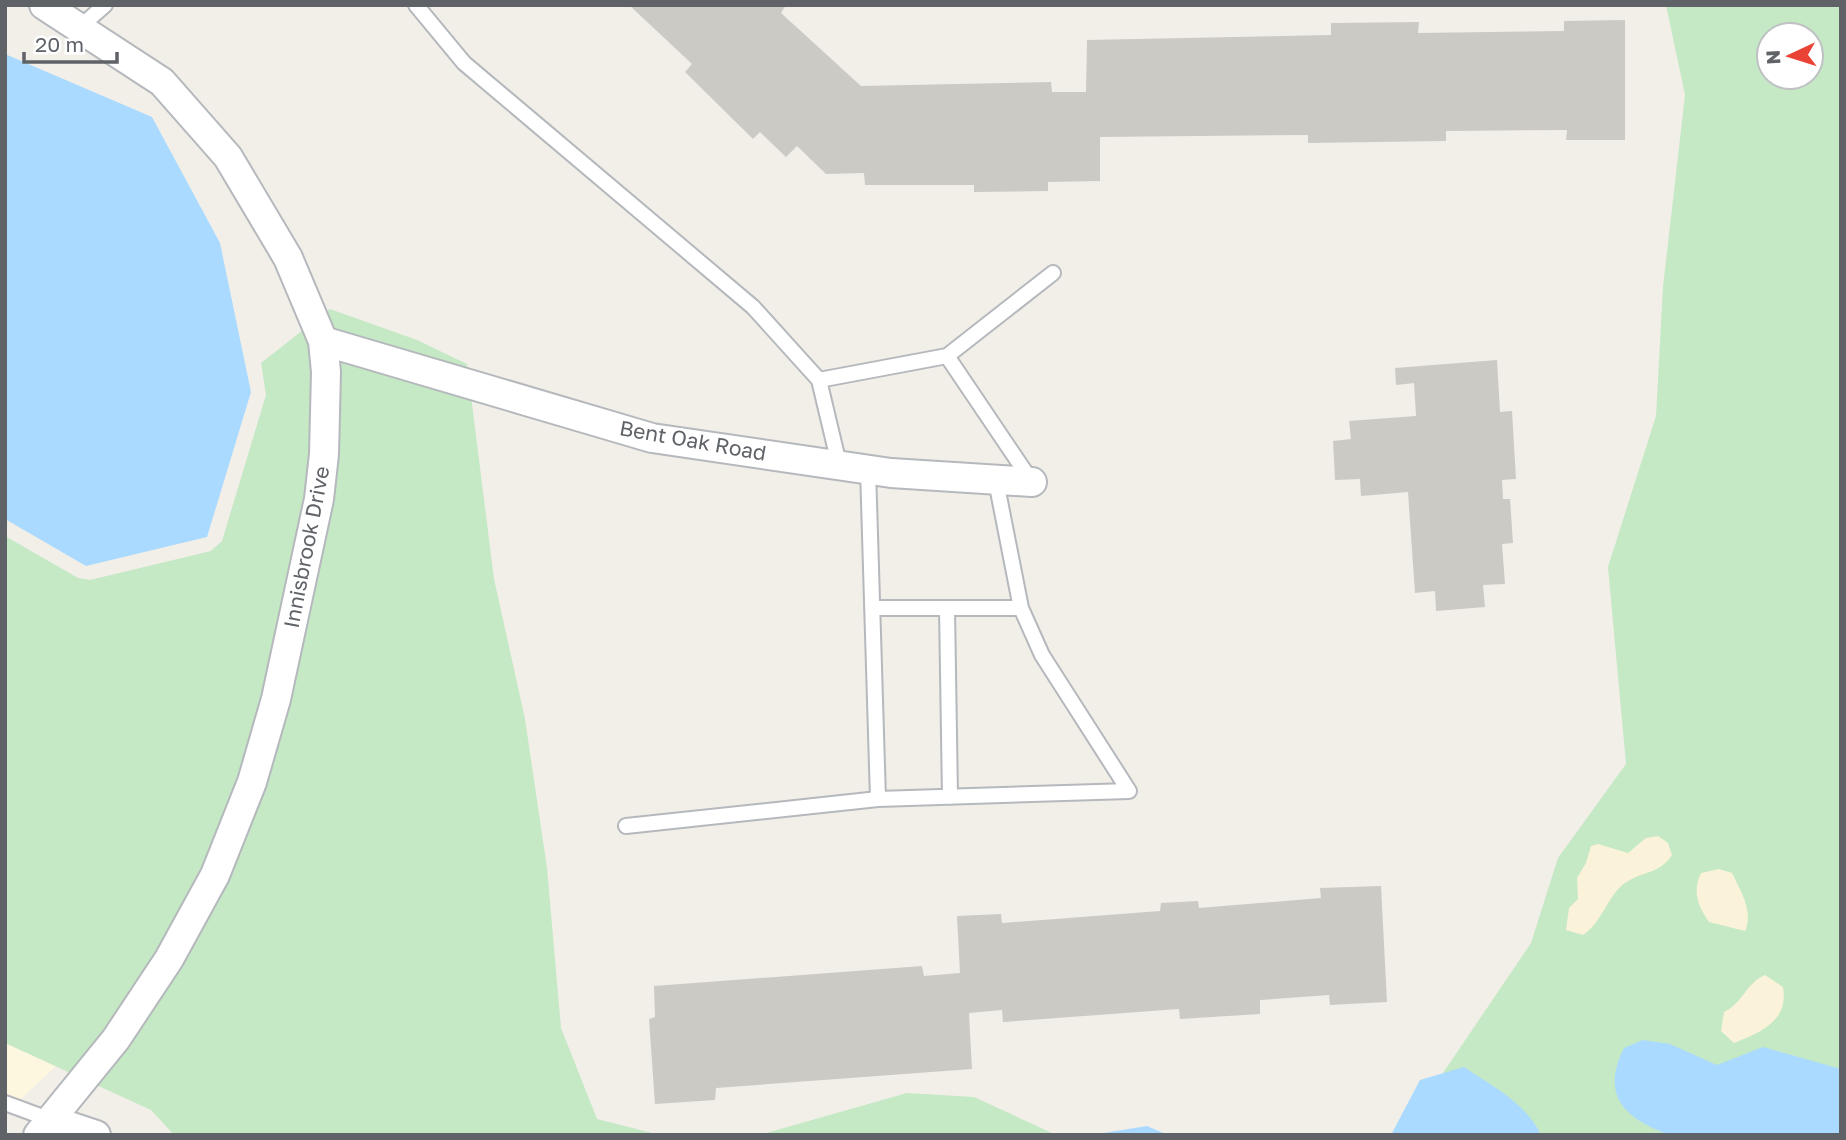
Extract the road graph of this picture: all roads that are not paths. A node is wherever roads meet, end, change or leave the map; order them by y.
1 (44, 5) edge
2 (105, 5) edge
3 (416, 5) edge
4 (79, 28) junction
5 (1053, 273) dead end
6 (323, 341) junction
7 (947, 356) junction
8 (819, 380) junction
9 (839, 464) junction
10 (868, 469) junction
11 (996, 481) junction
12 (1032, 482) joint
13 (872, 608) junction
14 (947, 608) junction
15 (1021, 608) junction
16 (950, 797) junction
17 (877, 799) junction
18 (626, 826) dead end
19 (5, 1102) edge
20 (45, 1127) edge
21 (96, 1135) edge

1 - 4 street, Innisbrook Drive
2 - 4 lane
3 - 8 lane
4 - 6 street, Innisbrook Drive
5 - 7 lane
6 - 9 street, Bent Oak Road
6 - 20 street, Innisbrook Drive
7 - 8 lane
7 - 12 lane
8 - 9 lane
9 - 10 street, Bent Oak Road
10 - 11 street, Bent Oak Road
10 - 13 lane
11 - 12 street, Bent Oak Road
11 - 15 lane
13 - 14 lane
13 - 17 lane
14 - 15 lane
14 - 16 lane
15 - 16 lane
16 - 17 lane
17 - 18 lane
19 - 20 lane
20 - 21 street

